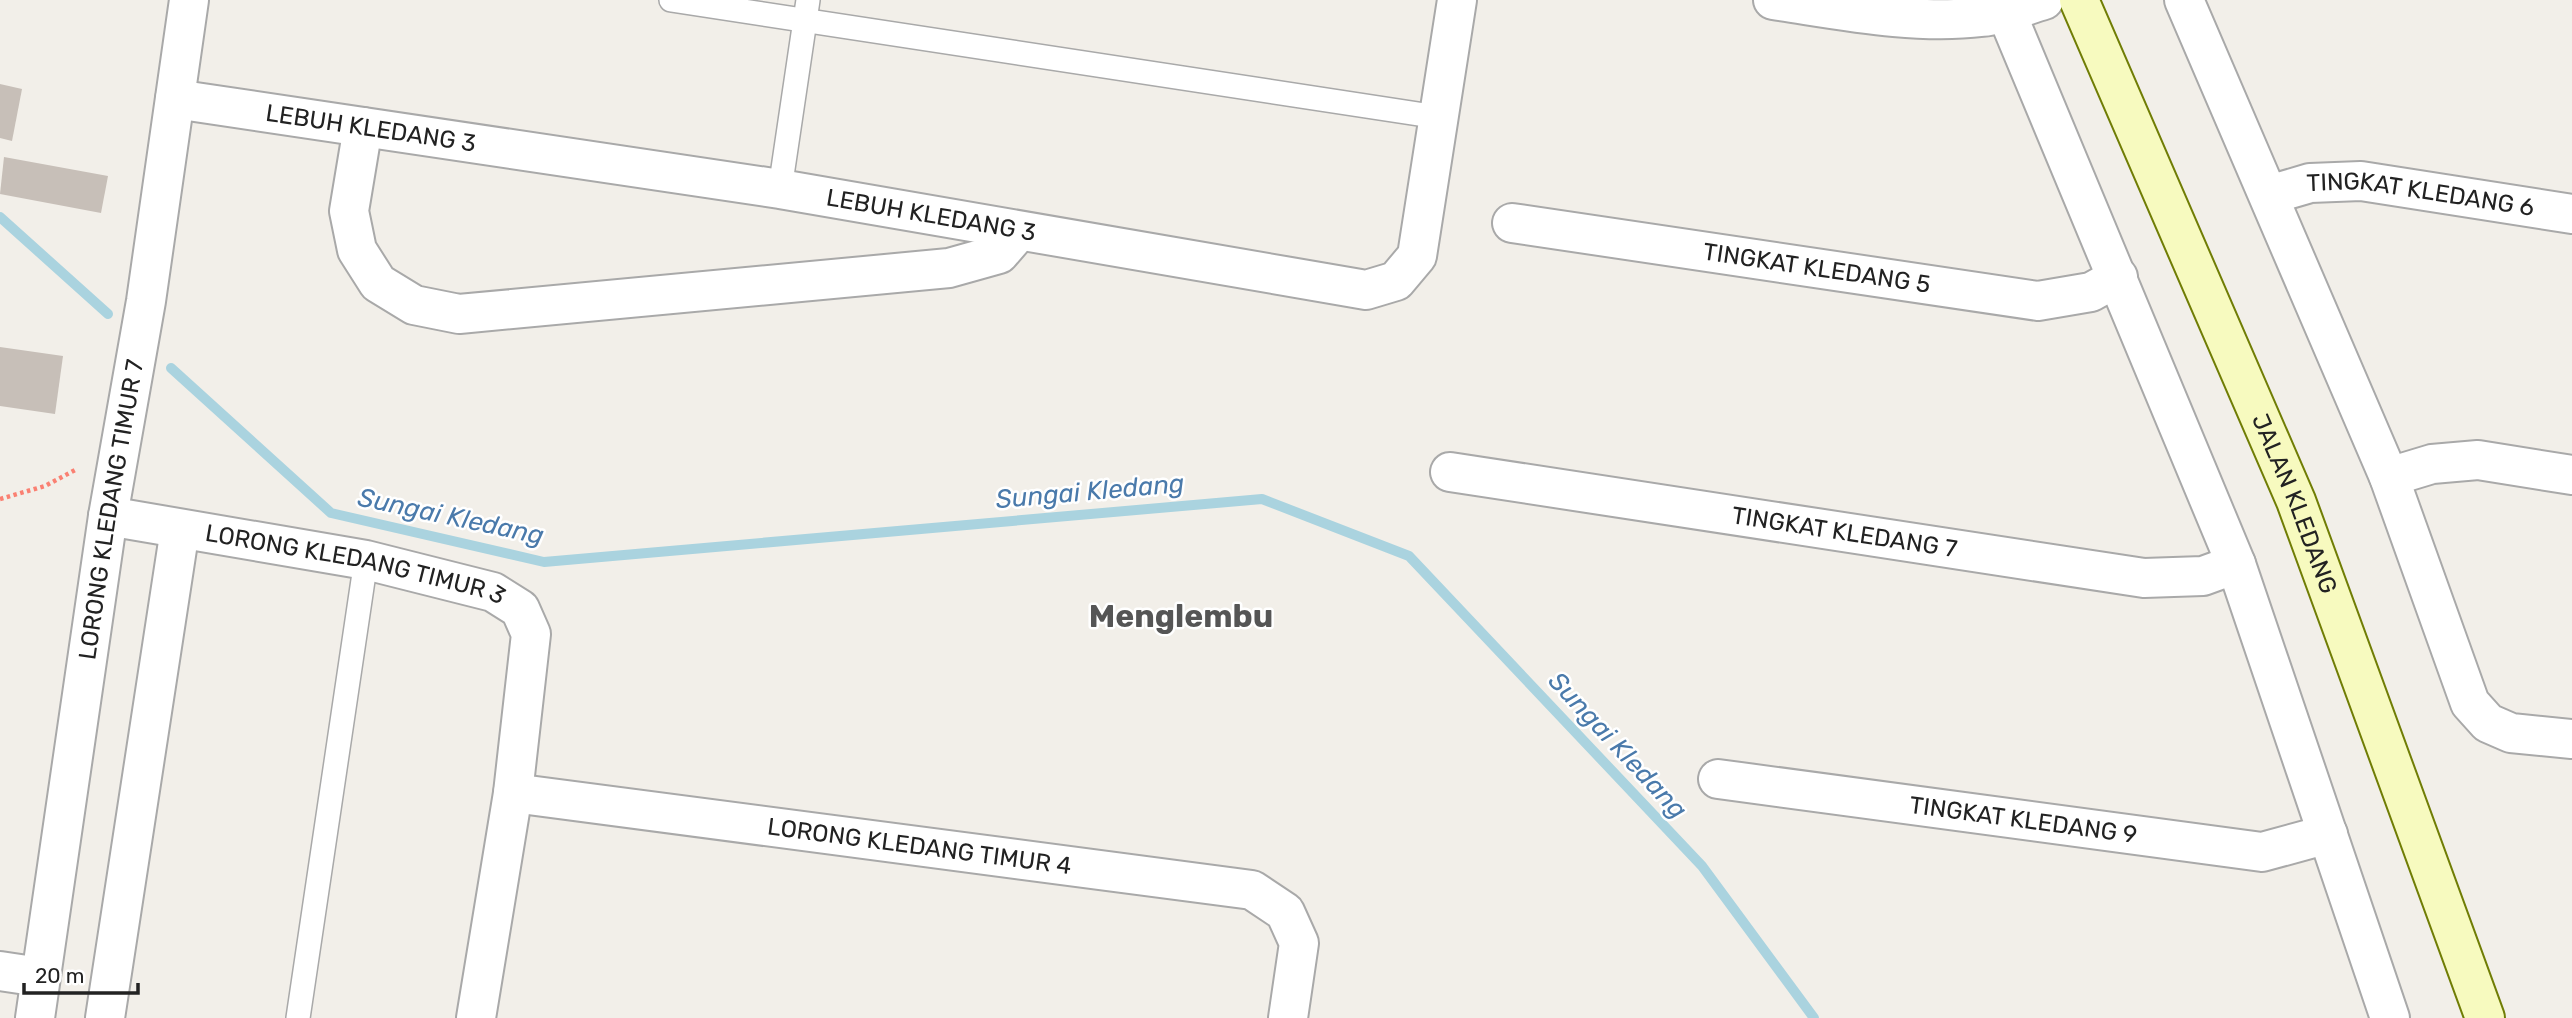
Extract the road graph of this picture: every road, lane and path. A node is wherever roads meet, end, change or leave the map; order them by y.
1 (189, 0) edge
2 (671, 0) edge
3 (1457, 0) edge
4 (1773, 0) edge
5 (2044, 0) edge
6 (2079, 0) edge
7 (2184, 0) edge
8 (2004, 6) edge
9 (807, 10) edge
10 (175, 99) junction
11 (1438, 117) junction
12 (363, 127) junction
13 (780, 189) junction
14 (2269, 195) junction
15 (2572, 214) edge
16 (1512, 223) dead end
17 (1019, 231) junction
18 (2118, 277) junction
19 (120, 445) junction
20 (1450, 472) dead end
21 (2572, 475) edge
22 (2389, 477) junction
23 (0, 499) edge
24 (108, 516) junction
25 (180, 529) junction
26 (366, 560) junction
27 (2236, 564) junction
28 (2572, 739) edge
29 (1718, 779) dead end
30 (513, 793) junction
31 (2328, 834) junction
32 (0, 971) edge
33 (40, 978) junction
34 (35, 1018) edge
35 (105, 1018) edge
36 (298, 1018) edge
37 (476, 1018) edge
38 (1287, 1018) edge
39 (2390, 1018) edge
40 (2485, 1018) edge

1 - 10 street, LORONG KLEDANG TIMUR 7
2 - 9 lane
3 - 11 street, LEBUH KLEDANG 3
4 - 8 street
5 - 8 street
6 - 40 main road, JALAN KLEDANG
7 - 14 street
8 - 18 street
9 - 11 lane
9 - 13 lane
10 - 12 street, LEBUH KLEDANG 3
10 - 19 street, LORONG KLEDANG TIMUR 7
11 - 17 street, LEBUH KLEDANG 3
12 - 13 street, LEBUH KLEDANG 3
12 - 17 street
13 - 17 street, LEBUH KLEDANG 3
14 - 15 street, TINGKAT KLEDANG 6
14 - 22 street
16 - 18 street, TINGKAT KLEDANG 5
18 - 27 street
19 - 23 path
19 - 24 street, LORONG KLEDANG TIMUR 7
20 - 27 street, TINGKAT KLEDANG 7
21 - 22 street
22 - 28 street
24 - 25 street, LORONG KLEDANG TIMUR 3
24 - 33 street, LORONG KLEDANG TIMUR 7
25 - 26 street, LORONG KLEDANG TIMUR 3
25 - 35 street
26 - 30 street, LORONG KLEDANG TIMUR 3
26 - 36 lane
27 - 31 street
29 - 31 street, TINGKAT KLEDANG 9
30 - 37 street, LORONG KLEDANG TIMUR 3
30 - 38 street, LORONG KLEDANG TIMUR 4
31 - 39 street
32 - 33 street
33 - 34 street, LORONG KLEDANG TIMUR 7

